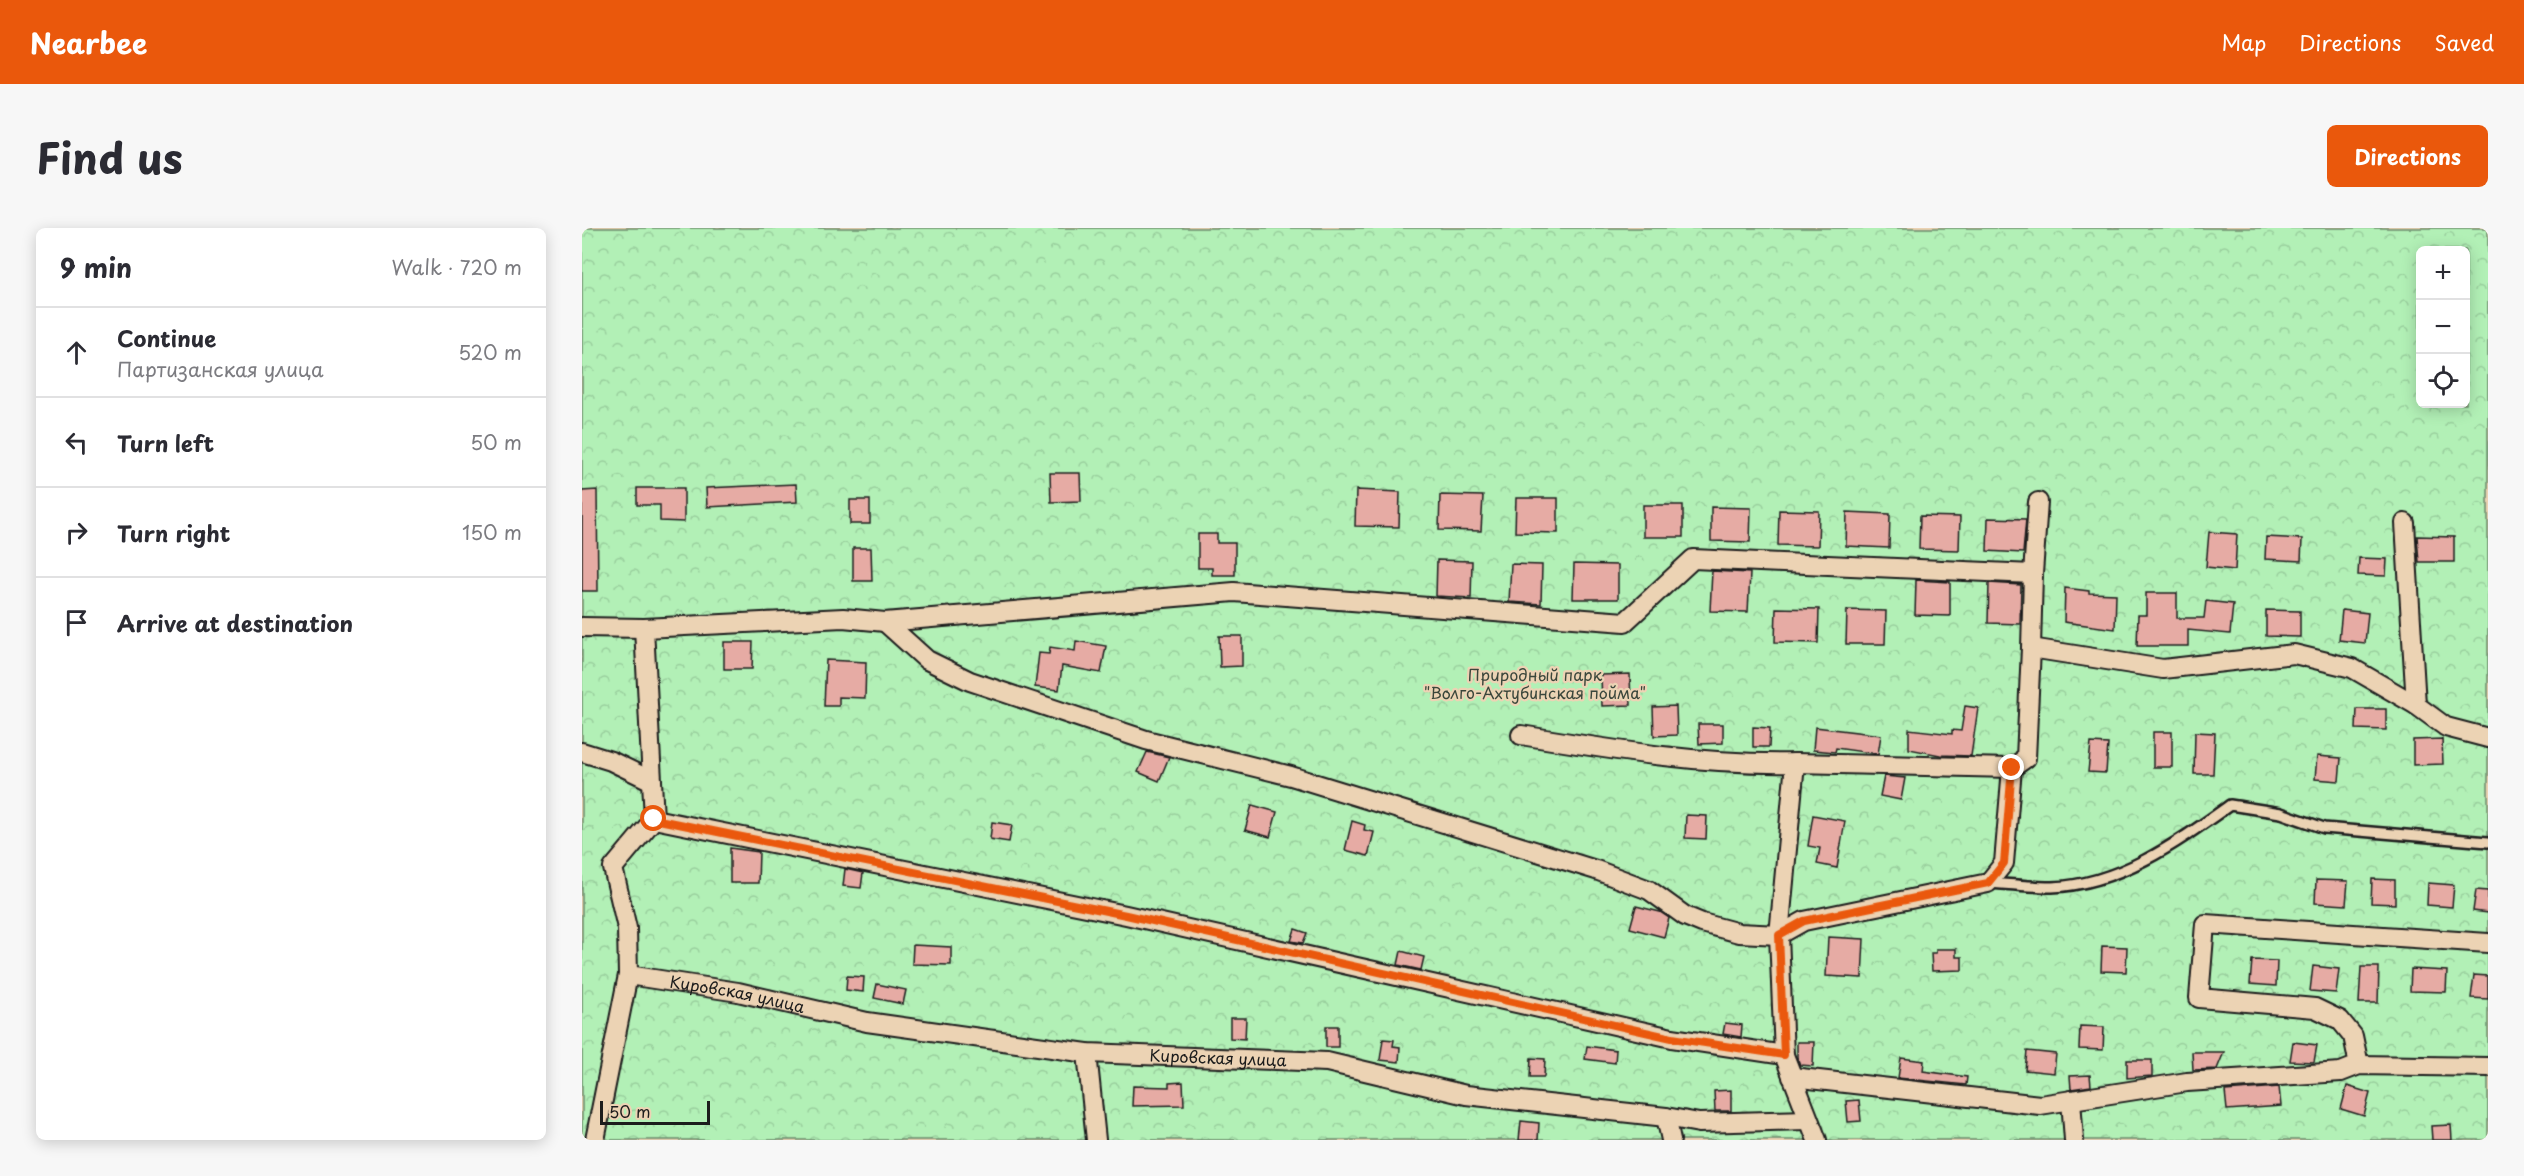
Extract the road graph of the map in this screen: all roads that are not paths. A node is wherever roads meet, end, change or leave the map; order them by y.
1 (2038, 502) dead end
2 (2405, 523) dead end
3 (2033, 574) junction
4 (885, 622) junction
5 (582, 627) edge
6 (644, 628) junction
7 (2031, 648) junction
8 (2416, 705) junction
9 (1521, 735) dead end
10 (2488, 738) edge
11 (582, 752) edge
12 (1795, 763) junction
13 (2012, 768) junction
14 (652, 781) junction
15 (654, 819) junction
16 (2488, 842) edge
17 (1988, 883) junction
18 (1779, 935) junction
19 (2488, 943) edge
20 (628, 975) junction
21 (1087, 1053) junction
22 (1784, 1055) junction
23 (2359, 1065) junction
24 (2488, 1067) edge
25 (1792, 1077) junction
26 (2071, 1100) junction
27 (1666, 1117) junction
28 (1808, 1120) junction
29 (595, 1140) edge
30 (1096, 1140) edge
31 (1671, 1140) edge
32 (1817, 1140) edge
33 (2074, 1140) edge

1 - 3 street
2 - 8 street
3 - 4 street
3 - 7 street
4 - 6 street
4 - 18 street
5 - 6 street
6 - 14 street
7 - 8 street
7 - 13 street
8 - 10 street
9 - 12 street
11 - 14 street
12 - 13 street
12 - 18 street
13 - 17 street
14 - 15 street
15 - 20 street
15 - 22 street
16 - 17 lane
17 - 18 street
18 - 22 street
19 - 23 street
20 - 21 street, Кировская улица
20 - 29 street
21 - 27 street, Кировская улица
21 - 30 street
22 - 25 street
23 - 24 street
23 - 26 street
25 - 26 street
25 - 28 street
26 - 33 street
27 - 28 street, Кировская улица
27 - 31 street
28 - 32 street

